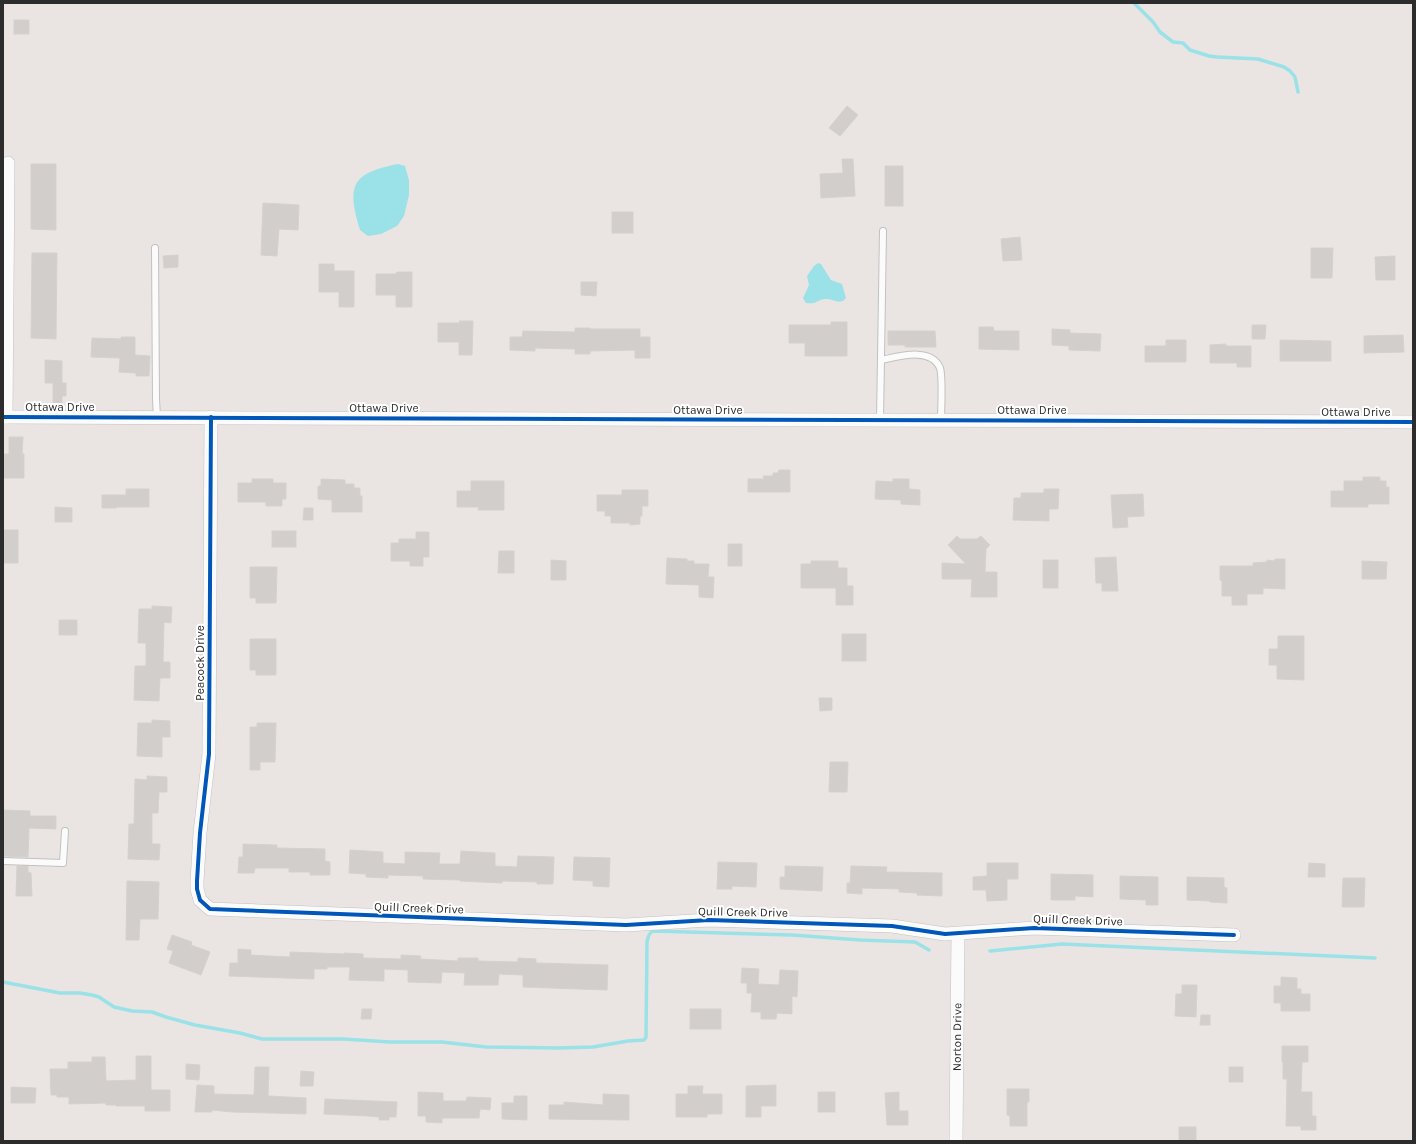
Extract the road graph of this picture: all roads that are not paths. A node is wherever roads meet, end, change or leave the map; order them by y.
1 (8, 163) dead end
2 (883, 231) dead end
3 (155, 248) dead end
4 (881, 360) junction
5 (5, 417) edge
6 (158, 417) junction
7 (211, 417) junction
8 (880, 420) junction
9 (941, 420) junction
10 (1413, 422) edge
11 (65, 832) dead end
12 (3, 861) edge
13 (204, 905) joint
14 (958, 934) junction
15 (1234, 935) dead end
16 (956, 1141) edge

1 - 5 street
2 - 4 lane
3 - 6 lane
4 - 8 lane
4 - 9 lane
5 - 6 street, Ottawa Drive
6 - 7 street, Ottawa Drive
7 - 8 street, Ottawa Drive
7 - 13 street, Peacock Drive
8 - 9 street, Ottawa Drive
9 - 10 street, Ottawa Drive
11 - 12 lane
13 - 14 street, Quill Creek Drive
14 - 15 street, Quill Creek Drive
14 - 16 street, Norton Drive

